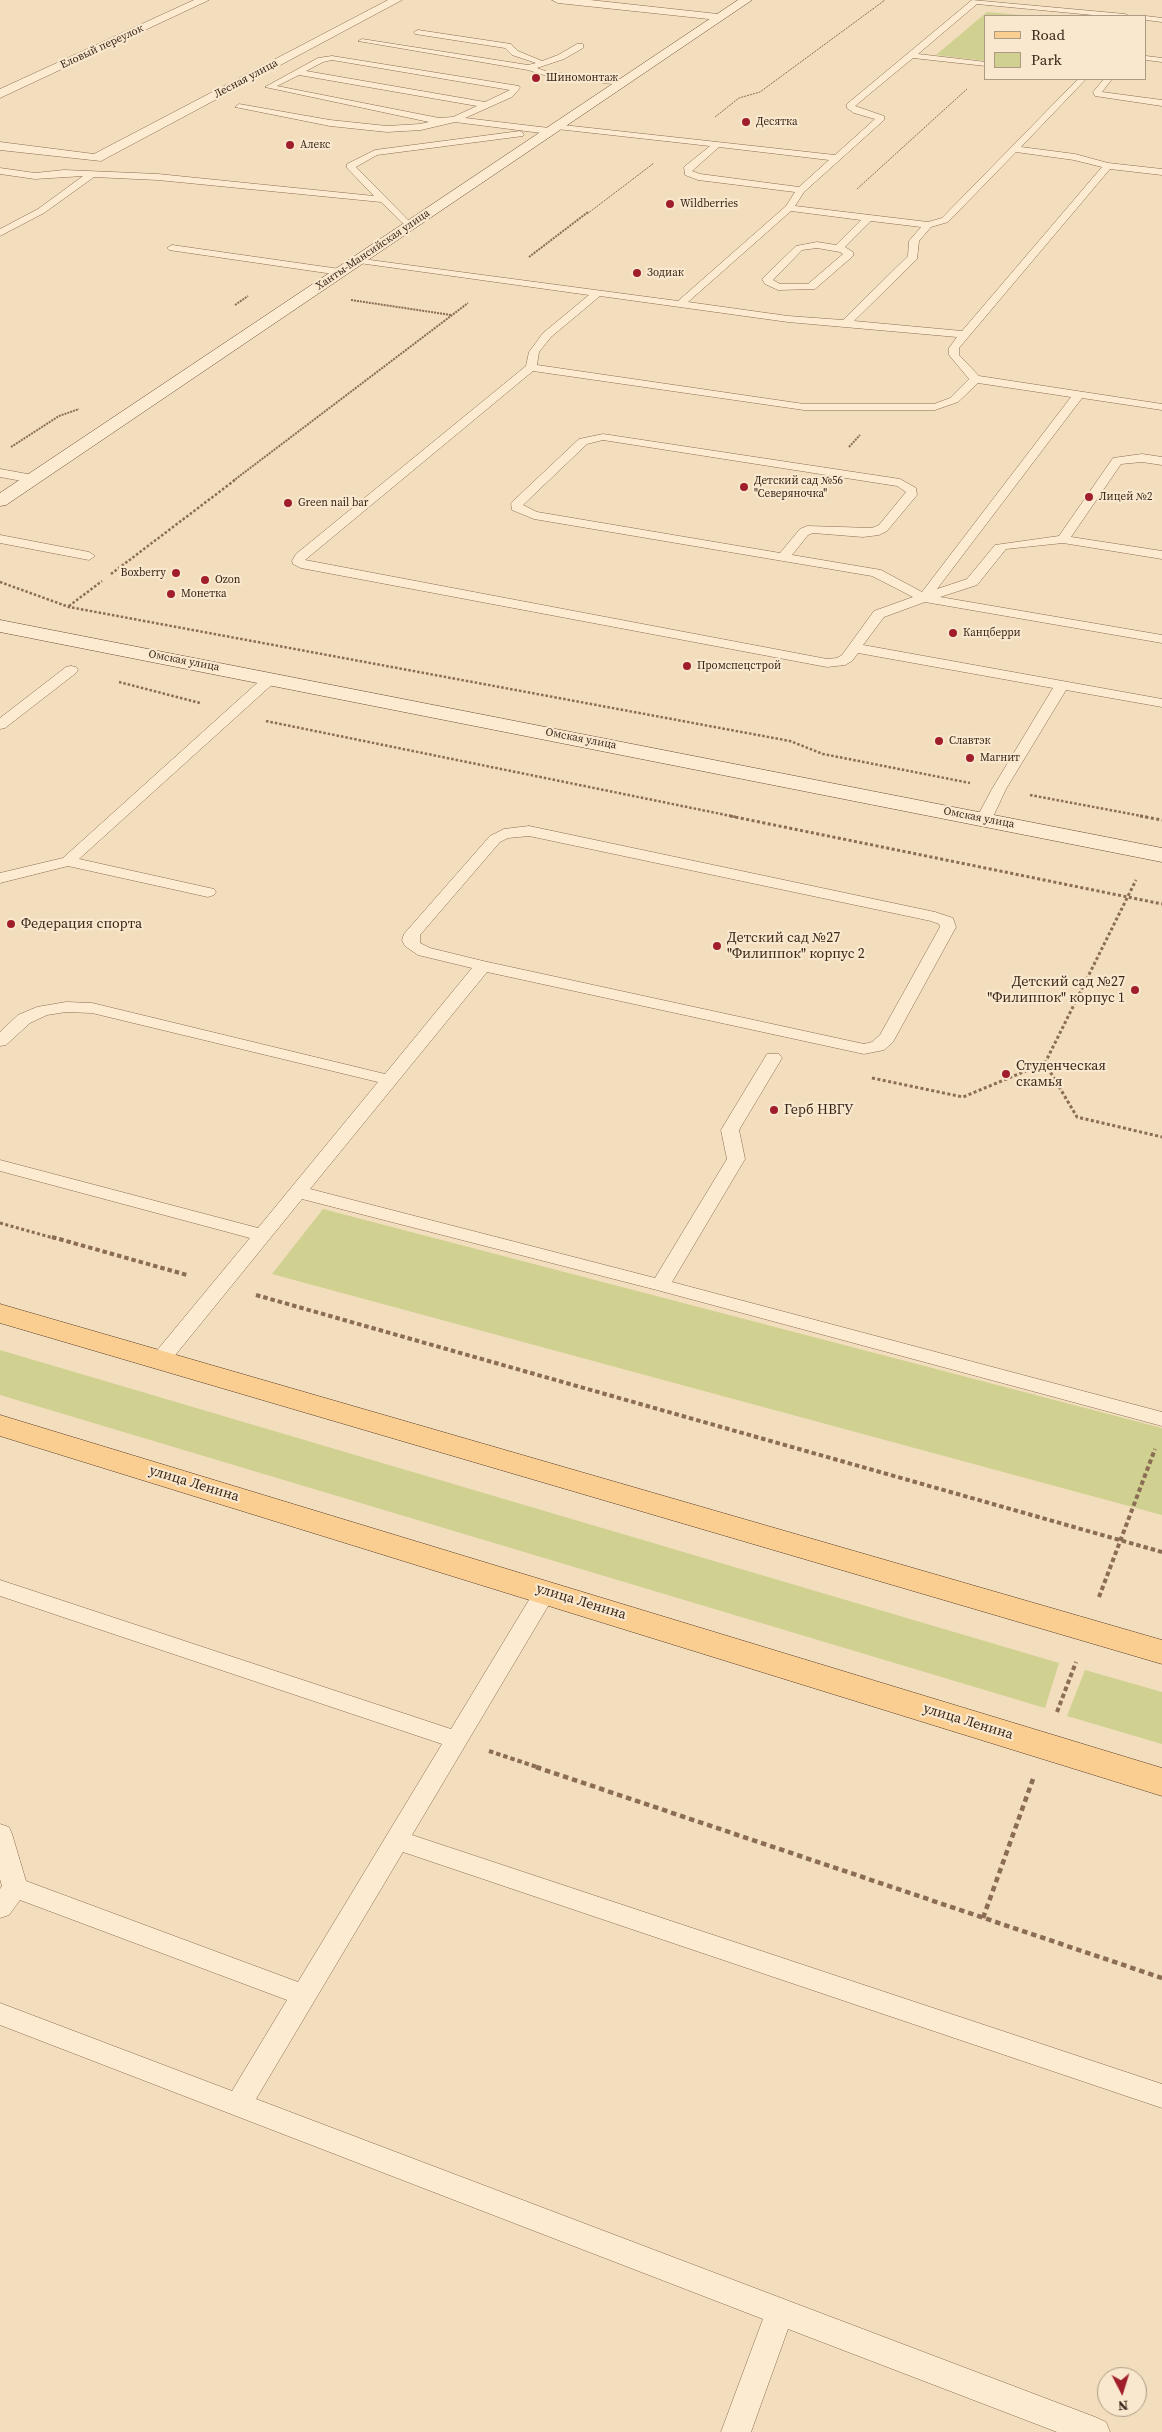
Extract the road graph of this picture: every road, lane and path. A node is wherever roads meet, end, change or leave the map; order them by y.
1 (203, 0) edge
2 (396, 0) edge
3 (558, 0) edge
4 (746, 0) edge
5 (959, 0) edge
6 (975, 2) junction
7 (1114, 15) edge
8 (718, 17) junction
9 (1147, 18) edge
10 (1162, 20) edge
11 (418, 32) dead end
12 (362, 41) dead end
13 (580, 46) dead end
14 (910, 55) junction
15 (1147, 58) edge
16 (1162, 60) edge
17 (544, 63) junction
18 (984, 64) edge
19 (529, 68) junction
20 (298, 72) junction
21 (1081, 80) edge
22 (1107, 80) edge
23 (621, 82) junction
24 (972, 84) dead end
25 (0, 94) edge
26 (1162, 103) edge
27 (486, 105) junction
28 (239, 107) dead end
29 (455, 119) junction
30 (439, 121) junction
31 (551, 129) junction
32 (718, 144) junction
33 (0, 146) edge
34 (1013, 149) junction
35 (837, 158) junction
36 (1108, 166) junction
37 (0, 171) edge
38 (1162, 172) edge
39 (92, 174) junction
40 (801, 190) junction
41 (384, 200) junction
42 (789, 208) junction
43 (830, 213) junction
44 (868, 218) junction
45 (928, 225) junction
46 (409, 226) junction
47 (0, 233) edge
48 (172, 248) dead end
49 (838, 248) junction
50 (359, 260) junction
51 (340, 272) junction
52 (596, 294) junction
53 (347, 300) dead end
54 (679, 305) junction
55 (452, 315) dead end
56 (845, 324) junction
57 (965, 334) junction
58 (531, 367) junction
59 (975, 379) junction
60 (1079, 394) junction
61 (886, 407) junction
62 (1162, 407) edge
63 (1162, 461) edge
64 (826, 471) junction
65 (0, 473) edge
66 (33, 479) junction
67 (0, 501) edge
68 (0, 539) edge
69 (1063, 539) junction
70 (1162, 555) edge
71 (89, 556) dead end
72 (783, 557) junction
73 (0, 582) edge
74 (924, 598) junction
75 (0, 626) edge
76 (1162, 639) edge
77 (854, 648) junction
78 (71, 670) joint
79 (271, 678) junction
80 (1062, 685) junction
81 (1162, 703) edge
82 (234, 711) junction
83 (0, 725) edge
84 (999, 789) junction
85 (984, 819) junction
86 (1162, 820) edge
87 (1156, 854) edge
88 (68, 861) junction
89 (0, 878) edge
90 (208, 892) dead end
91 (1128, 897) junction
92 (1162, 904) edge
93 (483, 966) junction
94 (0, 1041) edge
95 (773, 1058) dead end
96 (1045, 1062) junction
97 (868, 1077) dead end
98 (390, 1080) junction
99 (1162, 1137) edge
100 (0, 1165) edge
101 (298, 1192) junction
102 (0, 1223) edge
103 (263, 1235) junction
104 (222, 1285) junction
105 (660, 1285) junction
106 (0, 1312) edge
107 (161, 1358) junction
108 (1162, 1419) edge
109 (0, 1425) edge
110 (1159, 1440) dead end
111 (1120, 1540) junction
112 (1162, 1552) edge
113 (0, 1588) edge
114 (546, 1591) junction
115 (1087, 1630) junction
116 (1162, 1652) edge
117 (457, 1740) junction
118 (1045, 1746) junction
119 (1162, 1782) edge
120 (0, 1834) edge
121 (397, 1840) junction
122 (15, 1888) junction
123 (0, 1908) edge
124 (983, 1918) junction
125 (1162, 1978) edge
126 (304, 1994) junction
127 (0, 2014) edge
128 (1162, 2096) edge
129 (238, 2105) junction
130 (780, 2312) junction
131 (736, 2432) edge
132 (1095, 2432) edge

1 - 25 main road, Еловый переулок
2 - 33 main road, Лесная улица
3 - 8 main road
4 - 8 main road, Ханты-Мансийская улица
5 - 6 lane
6 - 7 lane
6 - 14 lane
8 - 23 main road, Ханты-Мансийская улица
9 - 10 lane
11 - 17 lane
12 - 19 lane
13 - 17 lane
14 - 18 lane
14 - 35 lane
15 - 16 lane
17 - 19 lane
19 - 23 lane
20 - 27 lane
20 - 27 lane
20 - 30 lane
21 - 34 lane
22 - 26 lane
23 - 31 main road, Ханты-Мансийская улица
24 - 43 path
27 - 29 lane
28 - 30 lane
29 - 30 lane
29 - 31 lane
31 - 32 lane
31 - 41 lane
31 - 46 main road, Ханты-Мансийская улица
32 - 35 lane
32 - 40 lane
34 - 36 lane
34 - 45 lane
35 - 40 lane
36 - 38 lane
36 - 57 lane
37 - 39 lane
39 - 41 lane
39 - 47 lane
40 - 42 lane
41 - 46 lane
42 - 43 lane
42 - 54 lane
43 - 44 lane
44 - 45 lane
44 - 49 lane
45 - 56 lane
46 - 50 main road, Ханты-Мансийская улица
48 - 51 lane
49 - 49 lane
50 - 51 main road, Ханты-Мансийская улица
50 - 52 lane
51 - 66 main road, Ханты-Мансийская улица
52 - 54 lane
52 - 58 lane
53 - 55 path
54 - 56 lane
56 - 57 lane
57 - 59 lane
58 - 61 lane
58 - 77 lane
59 - 60 lane
59 - 61 lane
60 - 62 lane
60 - 74 lane
61 - 64 path
63 - 69 lane
64 - 72 lane
64 - 72 lane
65 - 66 lane
66 - 67 main road, Ханты-Мансийская улица
68 - 71 lane
69 - 70 lane
69 - 74 lane
72 - 74 lane
73 - 84 path
74 - 76 lane
74 - 77 lane
75 - 79 main road, Омская улица
77 - 80 lane
78 - 82 path
78 - 83 lane
79 - 82 lane
79 - 85 main road, Омская улица
80 - 81 lane
80 - 84 lane
82 - 88 lane
82 - 91 path
84 - 85 lane
84 - 86 path
85 - 87 main road, Омская улица
87 - 91 path
88 - 89 lane
88 - 90 lane
91 - 92 path
91 - 96 path
93 - 93 lane
93 - 98 lane
94 - 98 lane
95 - 105 lane
96 - 97 path
96 - 99 path
98 - 101 lane
100 - 103 lane
101 - 103 lane
101 - 105 lane
102 - 104 path
103 - 104 lane
104 - 107 lane
104 - 111 path
105 - 108 lane
106 - 107 main road
107 - 115 main road
109 - 114 main road, улица Ленина
110 - 111 path
111 - 112 path
111 - 115 path
113 - 117 lane
114 - 117 lane
114 - 118 main road, улица Ленина
115 - 116 main road
115 - 118 path
117 - 121 lane
117 - 124 path
118 - 119 main road, улица Ленина
118 - 124 path
120 - 122 lane
121 - 126 lane
121 - 128 lane
122 - 123 lane
122 - 126 lane
124 - 125 path
126 - 129 lane
127 - 129 lane
129 - 130 lane
130 - 131 lane
130 - 132 lane

